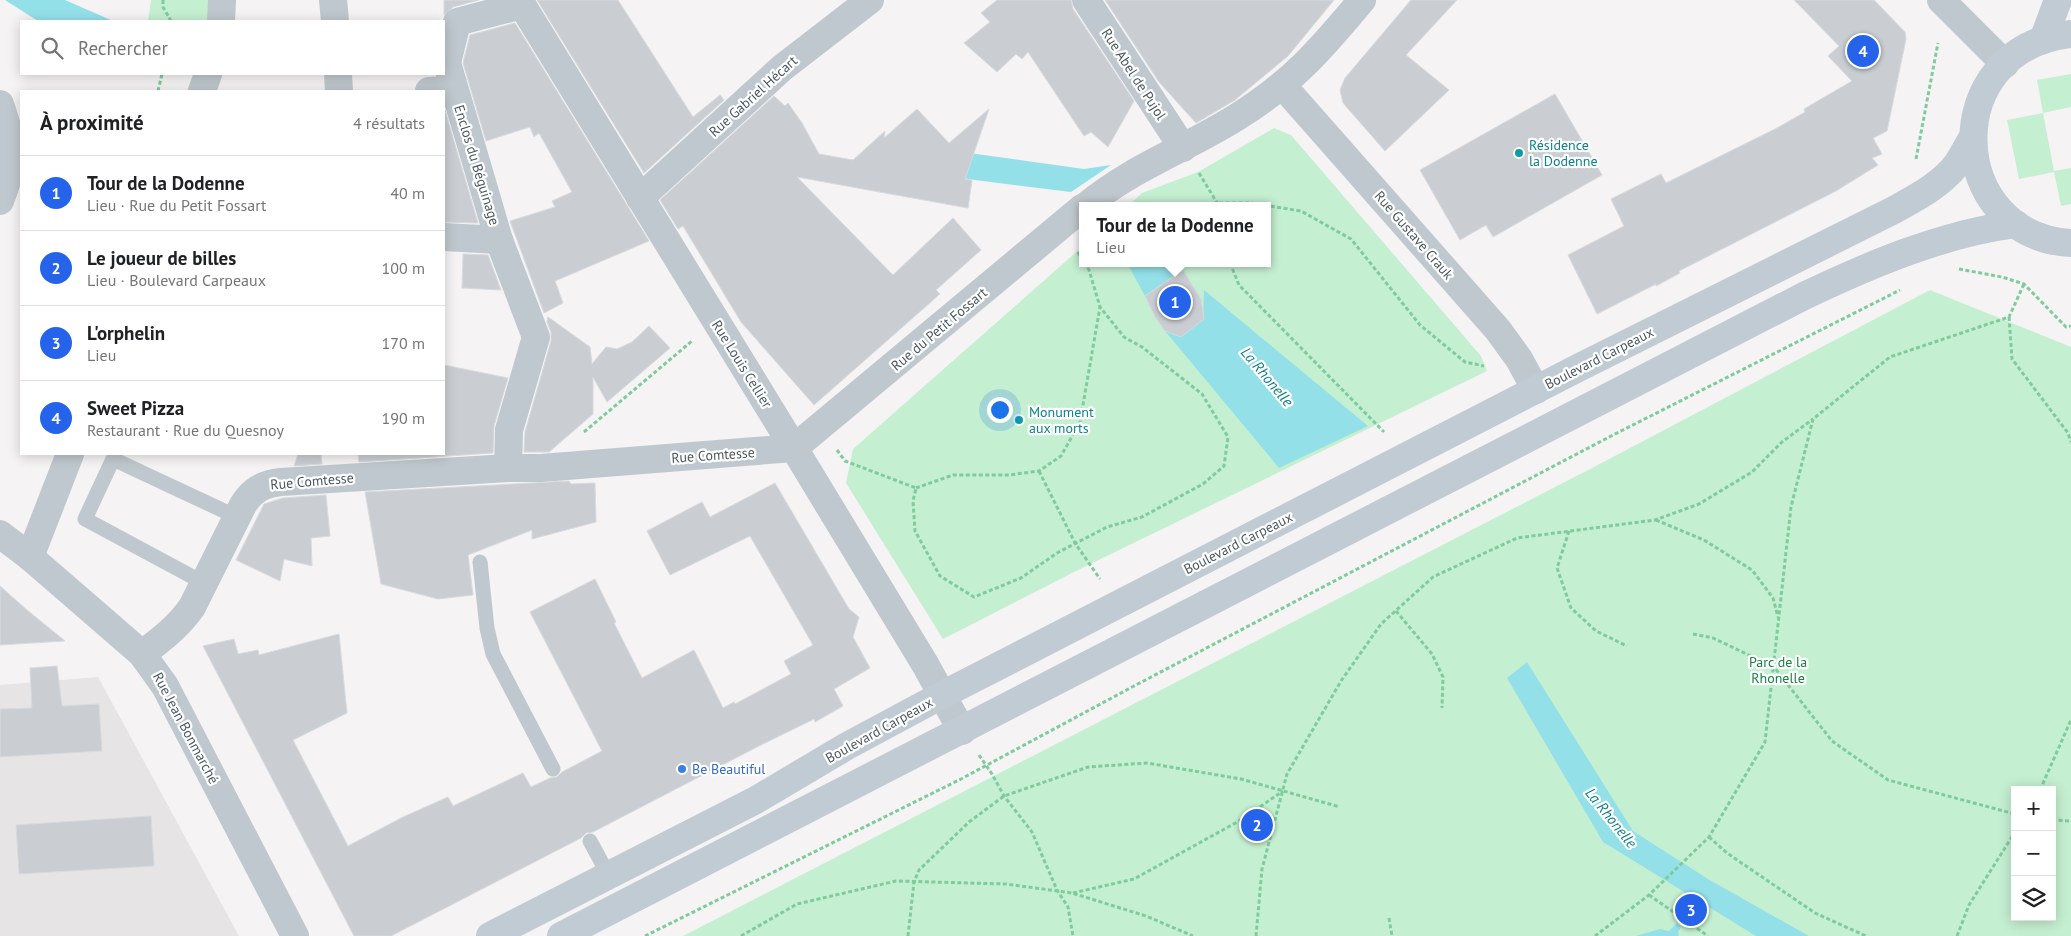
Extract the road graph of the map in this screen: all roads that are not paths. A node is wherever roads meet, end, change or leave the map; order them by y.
1 (222, 0) edge
2 (333, 0) edge
3 (870, 0) edge
4 (1086, 0) edge
5 (1362, 0) edge
6 (1941, 0) edge
7 (2058, 0) edge
8 (521, 2) edge
9 (221, 20) edge
10 (334, 20) edge
11 (2071, 34) edge
12 (2043, 40) junction
13 (2005, 64) junction
14 (445, 74) edge
15 (208, 75) edge
16 (338, 75) edge
17 (445, 75) edge
18 (1283, 86) junction
19 (202, 90) edge
20 (339, 90) edge
21 (442, 90) edge
22 (445, 99) edge
23 (0, 104) edge
24 (1973, 137) junction
25 (1183, 148) junction
26 (640, 198) junction
27 (0, 200) edge
28 (1091, 202) edge
29 (1079, 211) edge
30 (2016, 224) junction
31 (445, 237) edge
32 (500, 240) junction
33 (2071, 243) edge
34 (1536, 390) junction
35 (794, 448) junction
36 (70, 455) edge
37 (508, 468) junction
38 (237, 517) junction
39 (0, 534) edge
40 (30, 557) junction
41 (480, 562) dead end
42 (204, 583) junction
43 (142, 654) junction
44 (942, 695) junction
45 (962, 731) junction
46 (553, 769) dead end
47 (590, 841) dead end
48 (608, 876) junction
49 (295, 936) edge
50 (490, 936) edge
51 (561, 936) edge

1 - 9 street
2 - 10 street
3 - 26 street, Rue Gabriel Hécart
4 - 25 street, Rue Abel de Pujol
5 - 18 street
6 - 13 street
7 - 12 main road
8 - 14 street, Enclos du Béguinage
8 - 26 street, Rue Louis Cellier
11 - 12 main road
12 - 13 main road
13 - 24 main road
15 - 19 street
16 - 20 street
17 - 21 street, Enclos du Béguinage
18 - 25 street
18 - 34 street, Rue Gustave Crauk
22 - 32 street, Enclos du Béguinage
23 - 27 street
24 - 30 main road
24 - 34 main road, Boulevard Carpeaux
25 - 28 street
26 - 35 street, Rue Louis Cellier
29 - 35 street, Rue du Petit Fossart
30 - 33 main road
30 - 45 main road
31 - 32 street, Enclos du Béguinage
32 - 37 street, Enclos du Béguinage
34 - 44 main road, Boulevard Carpeaux
35 - 37 street, Rue Comtesse
35 - 44 street, Rue Louis Cellier
36 - 40 street
37 - 38 street, Rue Comtesse
38 - 42 street, Rue Comtesse
38 - 42 lane
39 - 40 street, Rue Jean Bonmarché
40 - 43 street, Rue Jean Bonmarché
41 - 46 lane
42 - 43 street, Rue Comtesse
43 - 49 street, Rue Jean Bonmarché
44 - 45 street, Rue Louis Cellier
44 - 48 main road, Boulevard Carpeaux
45 - 51 main road
47 - 48 lane
48 - 50 main road, Boulevard Carpeaux

